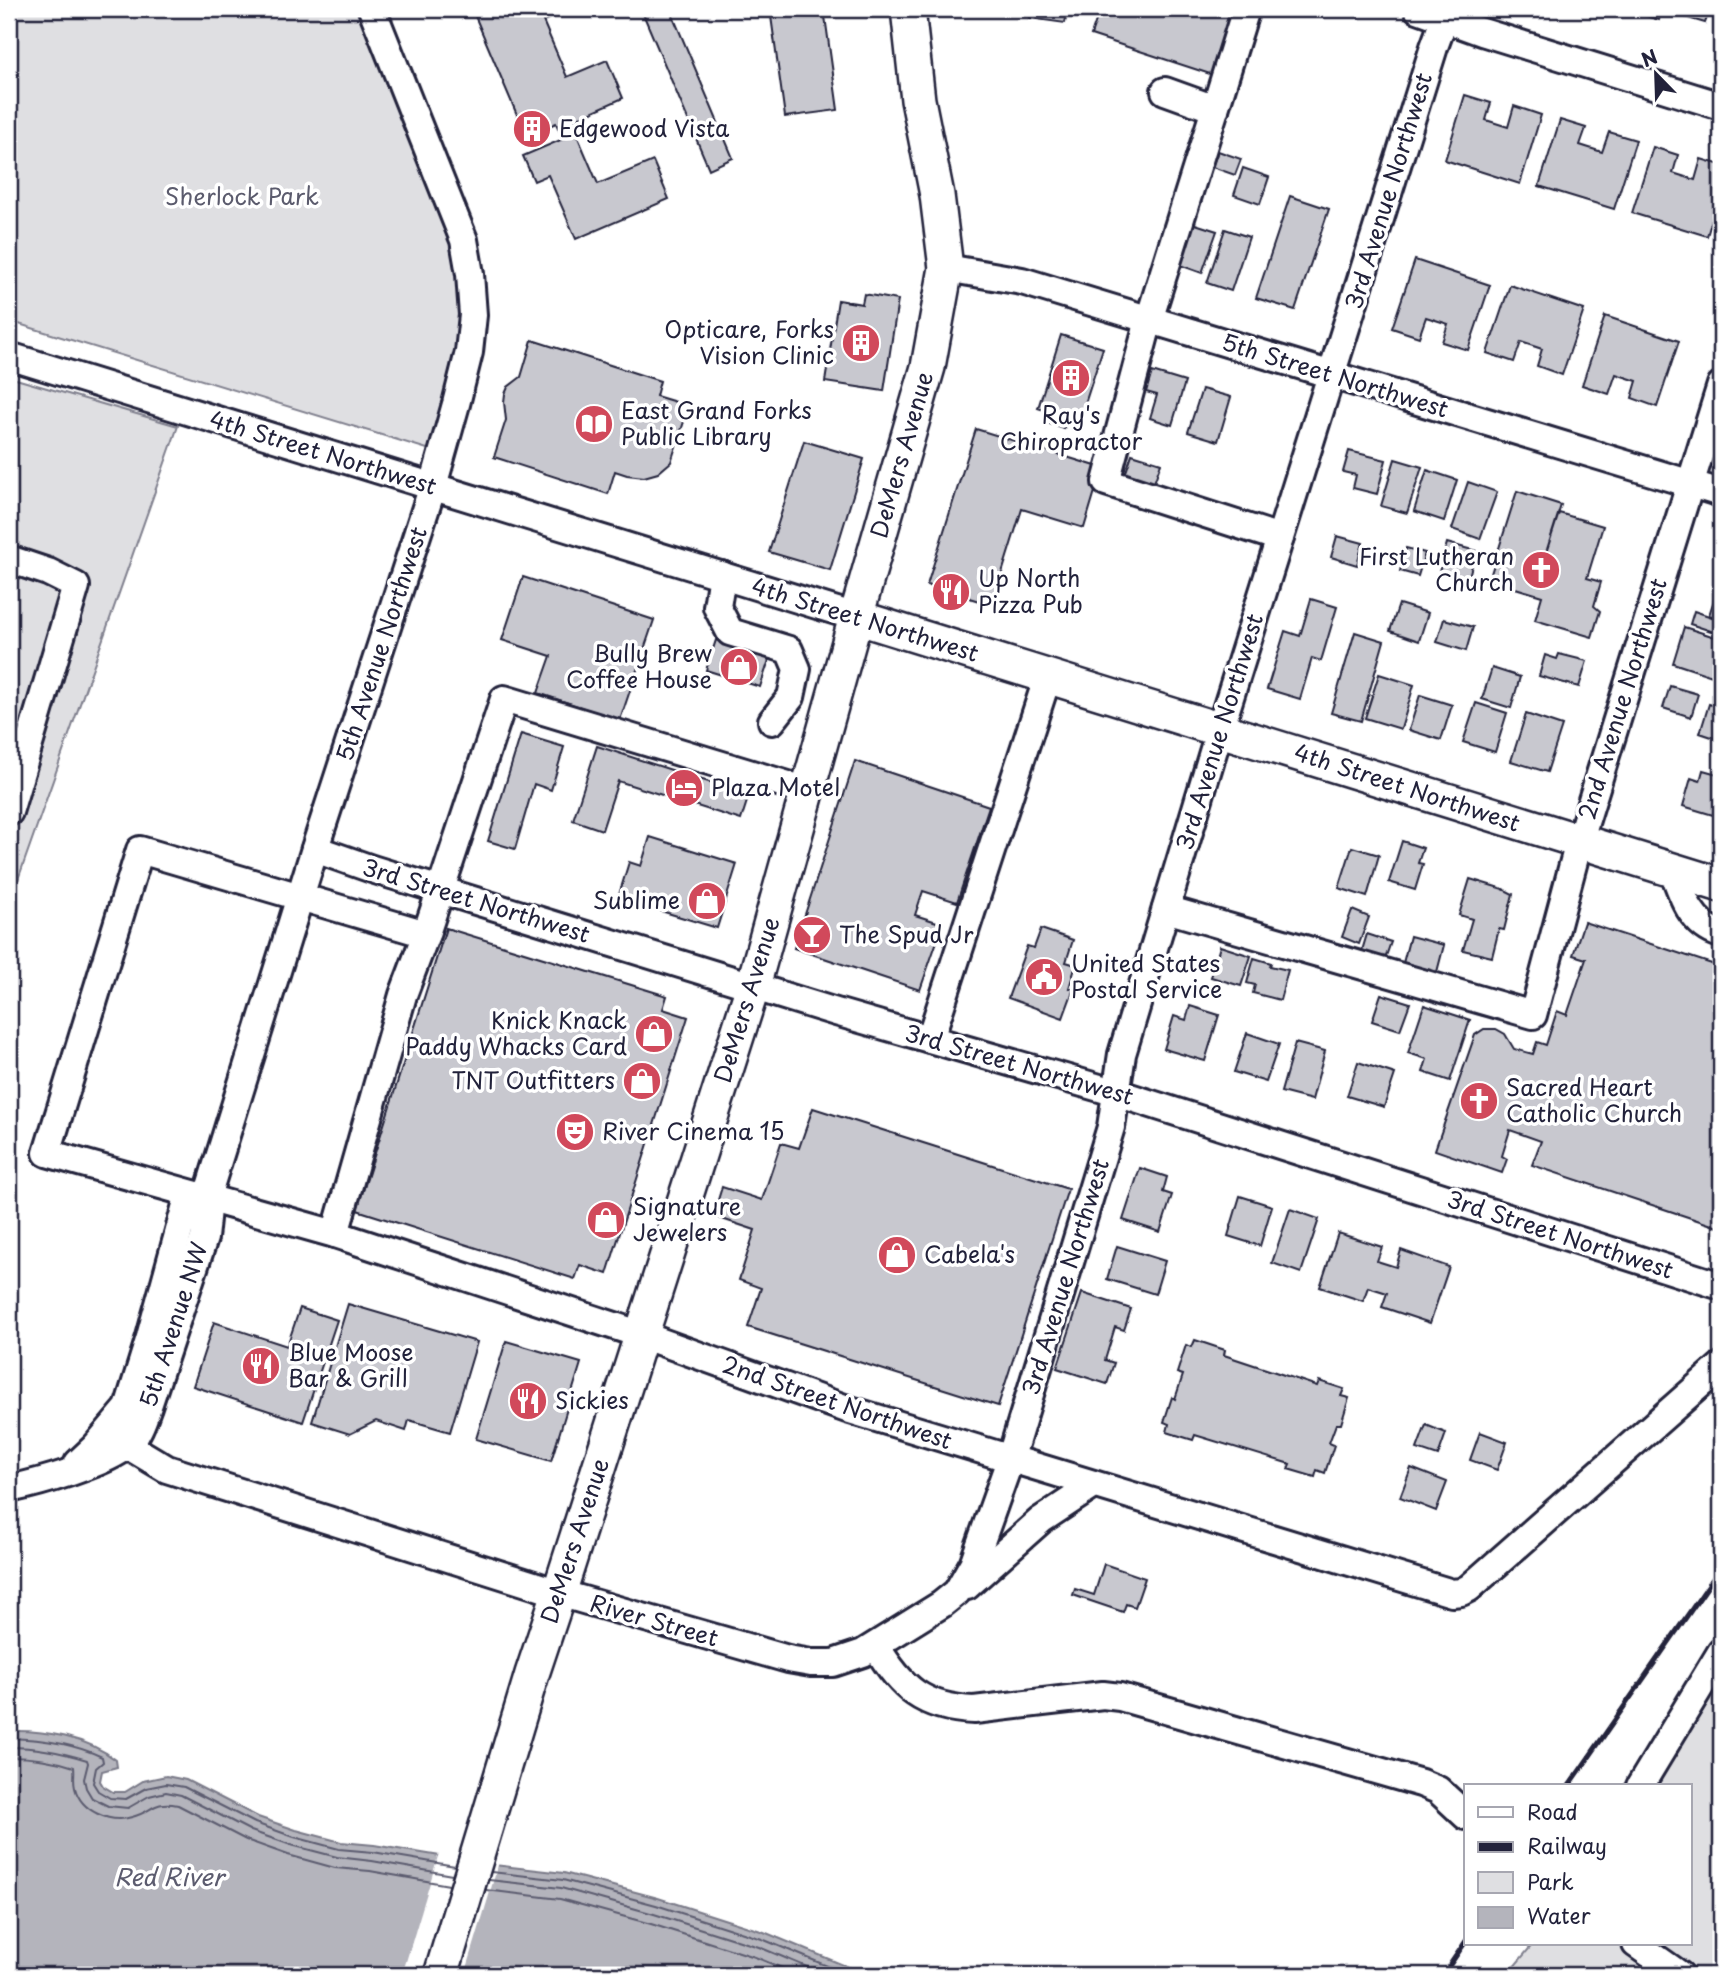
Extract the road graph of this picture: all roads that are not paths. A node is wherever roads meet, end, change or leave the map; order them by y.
1 (372, 9) edge
2 (908, 9) edge
3 (1246, 9) edge
4 (1418, 9) edge
5 (1447, 14) edge
6 (1165, 91) dead end
7 (1721, 106) edge
8 (1215, 109) junction
9 (946, 268) junction
10 (1149, 320) junction
11 (9, 356) edge
12 (1332, 376) junction
13 (1721, 385) edge
14 (1690, 483) junction
15 (433, 486) junction
16 (1721, 493) edge
17 (1280, 538) junction
18 (9, 559) edge
19 (722, 575) junction
20 (856, 617) junction
21 (1048, 676) junction
22 (772, 721) dead end
23 (1220, 729) junction
24 (16, 762) edge
25 (808, 792) junction
26 (9, 812) edge
27 (1579, 842) junction
28 (315, 849) junction
29 (1673, 870) junction
30 (1721, 885) edge
31 (440, 889) junction
32 (300, 897) junction
33 (1166, 909) junction
34 (426, 934) junction
35 (1721, 934) edge
36 (753, 986) junction
37 (930, 1039) junction
38 (1117, 1093) junction
39 (198, 1196) junction
40 (335, 1234) junction
41 (1721, 1286) edge
42 (642, 1335) junction
43 (1721, 1366) edge
44 (127, 1445) junction
45 (1010, 1460) junction
46 (66, 1473) junction
47 (1094, 1485) junction
48 (9, 1489) edge
49 (957, 1592) junction
50 (559, 1593) junction
51 (876, 1646) junction
52 (1721, 1652) edge
53 (1641, 1784) edge
54 (1464, 1814) edge
55 (1639, 1946) edge
56 (441, 1975) edge
57 (1680, 1975) edge

1 - 15 street, 5th Avenue Northwest
2 - 9 main road, DeMers Avenue
3 - 8 street
4 - 5 street
5 - 7 street
5 - 12 street, 3rd Avenue Northwest
6 - 8 street
8 - 10 street
9 - 10 street, 5th Street Northwest
9 - 20 main road, DeMers Avenue
10 - 12 street, 5th Street Northwest
10 - 17 street
11 - 15 street, 4th Street Northwest
12 - 14 street, 5th Street Northwest
12 - 17 street, 3rd Avenue Northwest
13 - 14 street, 2nd Avenue Northwest
14 - 16 street, 5th Street Northwest
14 - 27 street, 2nd Avenue Northwest
15 - 19 street, 4th Street Northwest
15 - 28 street, 5th Avenue Northwest
17 - 23 street, 3rd Avenue Northwest
18 - 24 street
19 - 20 street, 4th Street Northwest
19 - 22 street
20 - 21 main road, 4th Street Northwest
20 - 25 main road, DeMers Avenue
21 - 23 main road, 4th Street Northwest
21 - 37 street
23 - 27 main road, 4th Street Northwest
23 - 33 street, 3rd Avenue Northwest
24 - 26 street
25 - 31 street
25 - 36 main road, DeMers Avenue
27 - 29 main road, 4th Street Northwest
27 - 33 street, 2nd Avenue Northwest
28 - 31 street, 3rd Street Northwest
28 - 32 street, 5th Avenue Northwest
29 - 30 main road, 4th Street Northwest
29 - 35 street
31 - 34 street
31 - 36 street, 3rd Street Northwest
32 - 34 street
32 - 39 street, 5th Avenue Northwest
32 - 39 street, 2nd Street Northwest
33 - 38 street, 3rd Avenue Northwest
34 - 40 street
36 - 37 street, 3rd Street Northwest
36 - 42 main road, DeMers Avenue
37 - 38 street, 3rd Street Northwest
38 - 41 street, 3rd Street Northwest
38 - 45 street, 3rd Avenue Northwest
39 - 40 street, 2nd Street Northwest
39 - 44 street, 5th Avenue NW
39 - 46 street
40 - 42 street, 2nd Street Northwest
42 - 45 street, 2nd Street Northwest
42 - 50 main road, DeMers Avenue
43 - 47 street, 2nd Street Northwest
44 - 46 street
44 - 50 street, River Street
45 - 47 street, 2nd Street Northwest
45 - 49 street, River Street
46 - 48 street
47 - 49 street
49 - 51 street, River Street
50 - 51 street, River Street
50 - 56 main road, DeMers Avenue
51 - 54 street
52 - 53 street
55 - 57 street

